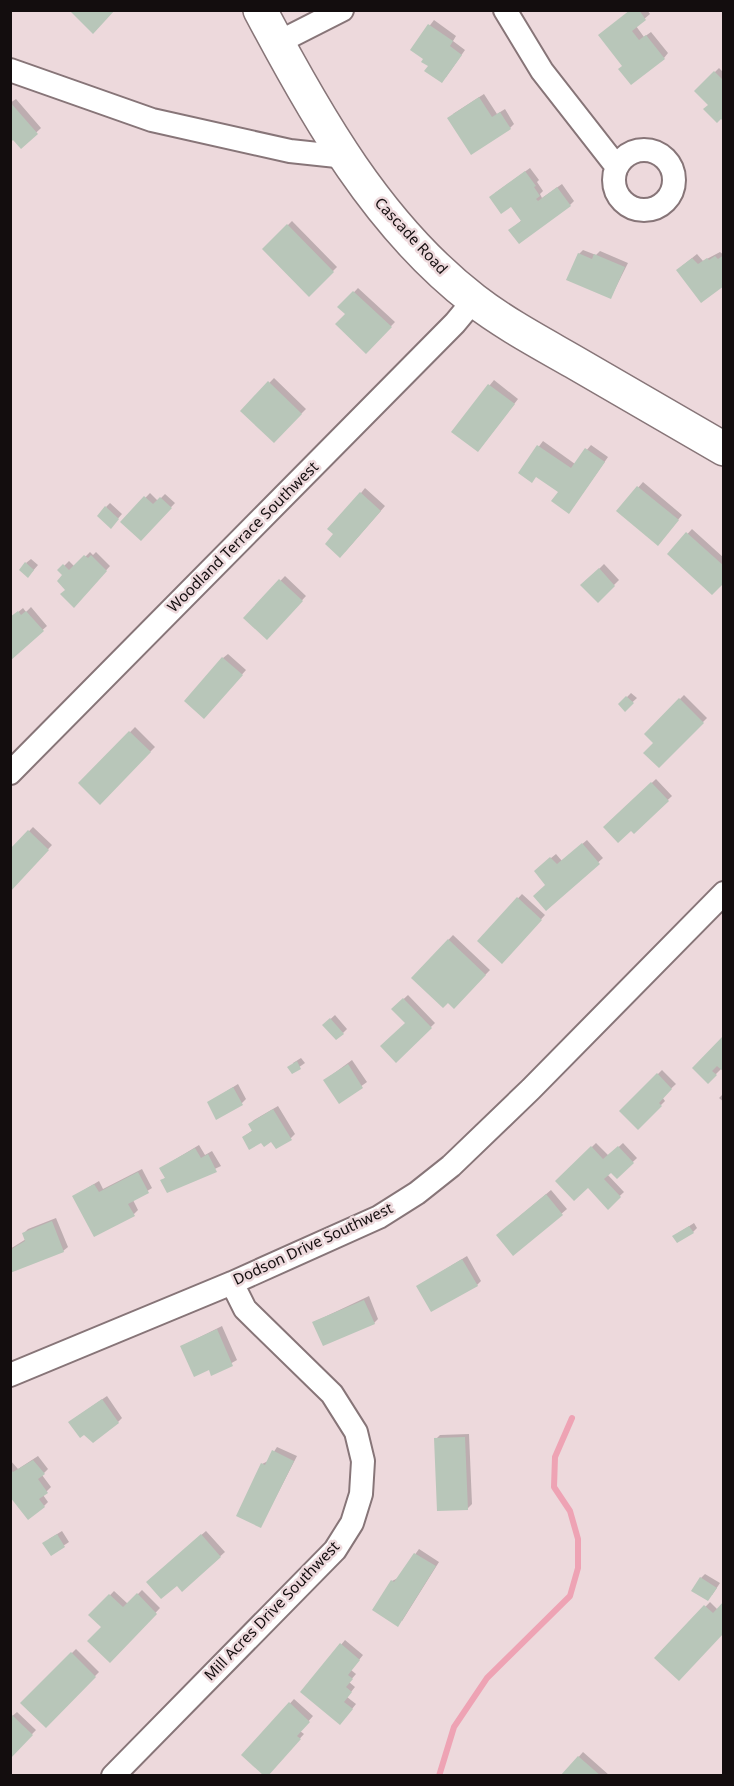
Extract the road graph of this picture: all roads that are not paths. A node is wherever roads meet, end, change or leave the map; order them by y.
1 (260, 10) edge
2 (342, 10) edge
3 (506, 10) edge
4 (277, 43) junction
5 (10, 70) edge
6 (346, 157) junction
7 (616, 167) dead end
8 (474, 300) junction
9 (723, 449) edge
10 (10, 772) edge
11 (723, 893) edge
12 (232, 1283) junction
13 (10, 1375) edge
14 (113, 1776) edge

1 - 4 main road, Cascade Road
2 - 4 street
3 - 7 street
4 - 6 main road, Cascade Road
5 - 6 street
6 - 8 main road, Cascade Road
8 - 9 main road, Cascade Road
8 - 10 street, Woodland Terrace Southwest
11 - 12 street, Dodson Drive Southwest
12 - 13 street, Dodson Drive Southwest
12 - 14 street, Mill Acres Drive Southwest

